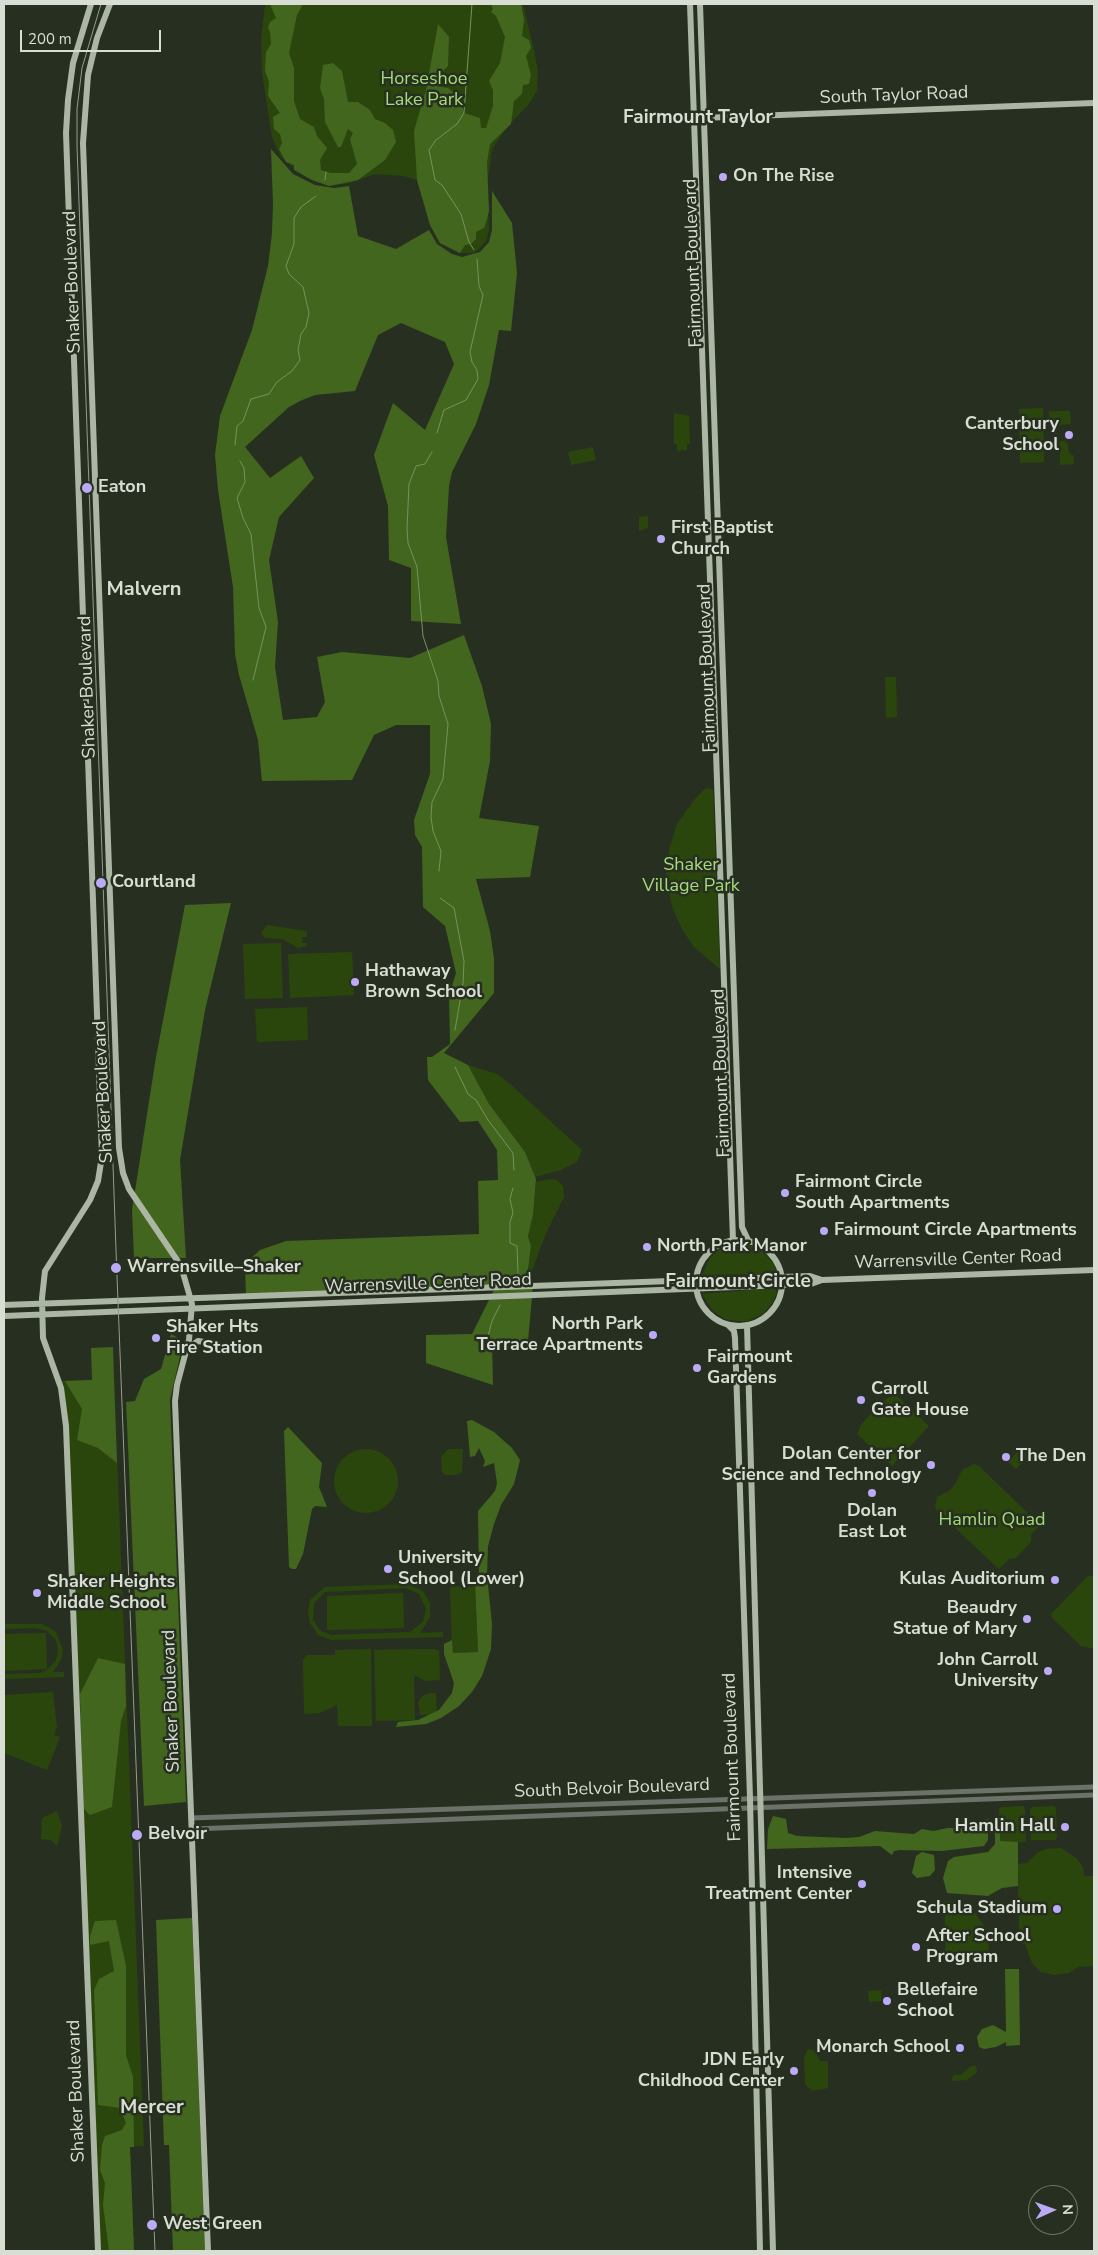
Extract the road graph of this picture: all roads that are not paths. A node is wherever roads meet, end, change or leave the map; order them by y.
1 (90, 4) edge
2 (110, 4) edge
3 (690, 4) edge
4 (700, 4) edge
5 (1094, 103) edge
6 (694, 118) junction
7 (703, 118) junction
8 (704, 148) junction
9 (695, 149) junction
10 (716, 478) junction
11 (707, 479) junction
12 (733, 1240) junction
13 (748, 1240) junction
14 (1094, 1270) edge
15 (782, 1277) junction
16 (696, 1280) junction
17 (822, 1280) junction
18 (783, 1285) junction
19 (696, 1289) junction
20 (191, 1298) junction
21 (42, 1304) junction
22 (4, 1305) edge
23 (192, 1309) junction
24 (42, 1315) junction
25 (4, 1316) edge
26 (728, 1325) junction
27 (747, 1325) junction
28 (211, 1343) dead end
29 (187, 1349) junction
30 (1094, 1787) edge
31 (1094, 1795) edge
32 (750, 1798) junction
33 (761, 1798) junction
34 (750, 1808) junction
35 (762, 1808) junction
36 (191, 1818) junction
37 (213, 1818) junction
38 (212, 1828) junction
39 (192, 1829) junction
40 (756, 2028) junction
41 (767, 2028) junction
42 (98, 2251) edge
43 (208, 2251) edge
44 (760, 2251) edge
45 (773, 2251) edge

1 - 21 main road, Shaker Boulevard
2 - 20 main road, Shaker Boulevard
3 - 6 main road, Fairmount Boulevard
4 - 7 main road, Fairmount Boulevard
5 - 7 main road, South Taylor Road
6 - 7 main road, South Taylor Road
6 - 9 main road, Fairmount Boulevard
7 - 8 main road, Fairmount Boulevard
8 - 9 main road
8 - 10 main road, Fairmount Boulevard
9 - 11 main road, Fairmount Boulevard
10 - 11 main road
10 - 13 main road, Fairmount Boulevard
11 - 12 main road, Fairmount Boulevard
12 - 13 main road
12 - 16 main road
13 - 15 main road
14 - 17 main road, Warrensville Center Road
15 - 16 main road, Warrensville Center Road
15 - 17 main road, Warrensville Center Road
15 - 18 main road
16 - 19 main road
16 - 20 main road, Warrensville Center Road
17 - 18 main road, Warrensville Center Road
18 - 19 main road, Warrensville Center Road
18 - 27 main road
19 - 23 main road, Warrensville Center Road
19 - 26 main road
20 - 21 main road, Warrensville Center Road
20 - 23 main road, Shaker Boulevard
21 - 22 main road, Warrensville Center Road
21 - 24 main road, Shaker Boulevard
23 - 24 main road, Warrensville Center Road
23 - 29 main road, Shaker Boulevard
24 - 25 main road, Warrensville Center Road
24 - 42 main road, Shaker Boulevard
26 - 27 main road
26 - 32 main road, Fairmount Boulevard
27 - 33 main road, Fairmount Boulevard
28 - 29 main road
29 - 36 main road, Shaker Boulevard
30 - 33 street, South Belvoir Boulevard
31 - 35 street, South Belvoir Boulevard
32 - 33 street, South Belvoir Boulevard
32 - 34 main road, Fairmount Boulevard
32 - 37 street, South Belvoir Boulevard
33 - 35 main road, Fairmount Boulevard
34 - 35 street, South Belvoir Boulevard
34 - 38 street, South Belvoir Boulevard
34 - 40 main road, Fairmount Boulevard
35 - 41 main road, Fairmount Boulevard
36 - 37 street, South Belvoir Boulevard
36 - 39 main road, Shaker Boulevard
37 - 38 street
38 - 39 street, South Belvoir Boulevard
39 - 43 main road, Shaker Boulevard
40 - 41 main road
40 - 44 main road, Fairmount Boulevard
41 - 45 main road, Fairmount Boulevard

